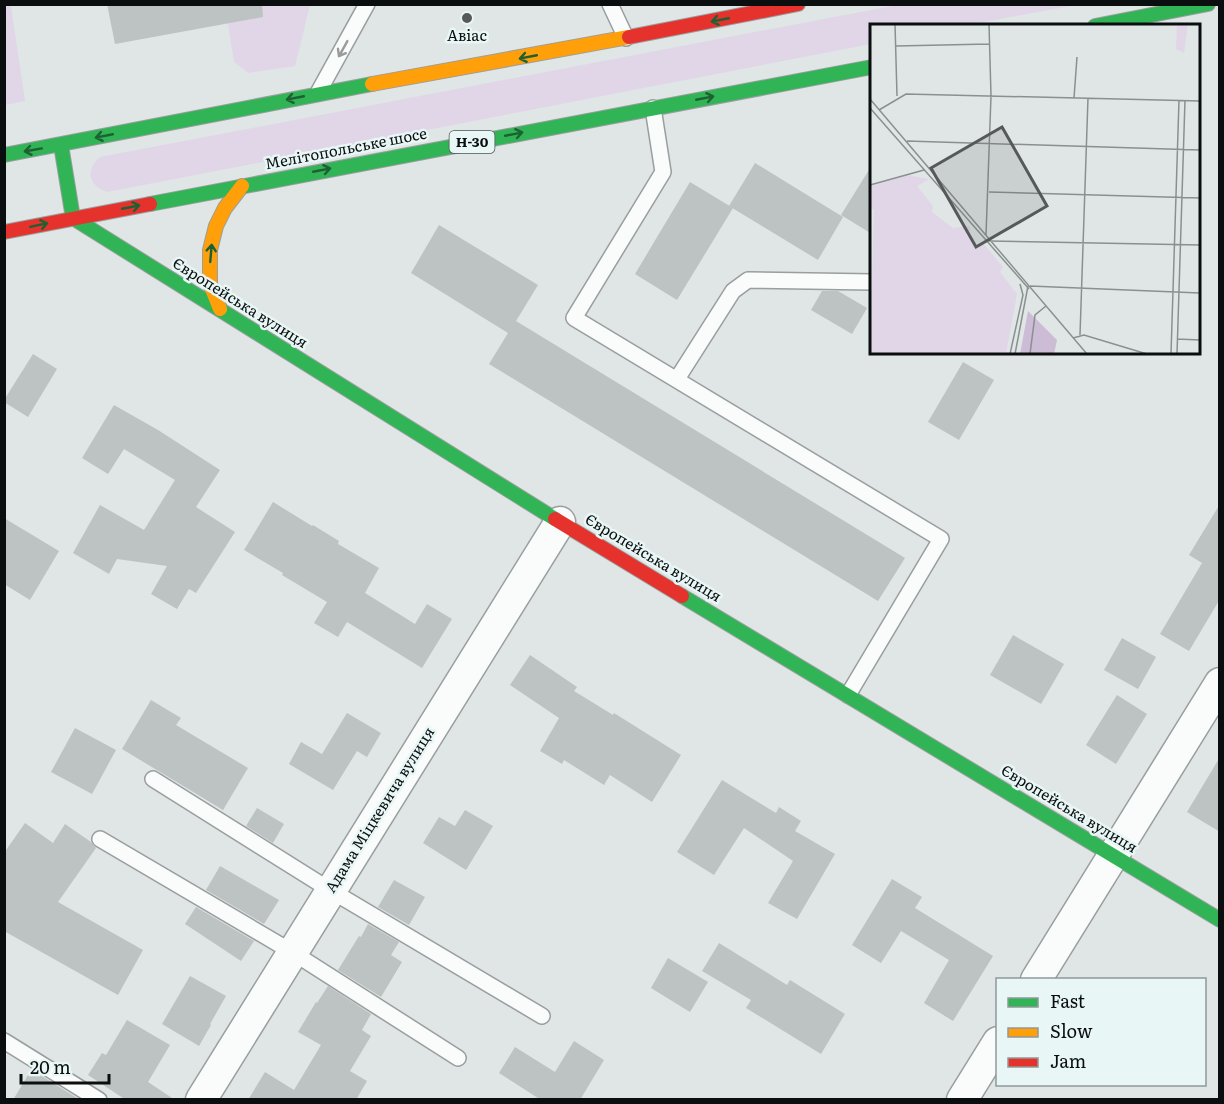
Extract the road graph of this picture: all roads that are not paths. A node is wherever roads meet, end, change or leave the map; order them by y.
1 (367, 4) edge
2 (610, 4) edge
3 (798, 4) edge
4 (1208, 4) edge
5 (776, 7) edge
6 (1105, 24) edge
7 (626, 38) junction
8 (870, 67) edge
9 (318, 94) junction
10 (652, 108) junction
11 (61, 145) junction
12 (4, 155) edge
13 (242, 186) junction
14 (73, 218) junction
15 (4, 232) edge
16 (870, 282) edge
17 (220, 309) junction
18 (677, 379) junction
19 (560, 522) junction
20 (1220, 684) edge
21 (848, 695) junction
22 (153, 779) dead end
23 (100, 838) dead end
24 (1113, 855) junction
25 (330, 890) junction
26 (1220, 920) edge
27 (292, 952) junction
28 (1037, 978) edge
29 (542, 1016) dead end
30 (4, 1041) edge
31 (996, 1045) edge
32 (458, 1058) dead end
33 (99, 1100) edge
34 (201, 1100) edge
35 (962, 1100) edge

1 -> 9 lane
2 - 7 lane
3 - 5 main road
4 - 6 main road
5 -> 7 main road
7 -> 9 main road
10 -> 8 main road, Мелітопольське шосе / Н-30
9 -> 11 main road
13 -> 10 main road, Мелітопольське шосе / Н-30
10 - 18 lane
11 -> 12 main road
11 - 14 main road
14 -> 13 main road, Мелітопольське шосе / Н-30
17 -> 13 main road
15 -> 14 main road, Мелітопольське шосе / Н-30
14 - 17 main road, Європейська вулиця
16 - 18 lane
17 - 19 main road, Європейська вулиця
18 - 21 lane
19 - 21 main road, Європейська вулиця
19 - 25 street, Адама Міцкевича вулиця
20 - 24 street
21 - 24 main road, Європейська вулиця
22 - 25 lane
23 - 27 lane
24 - 26 main road, Європейська вулиця
24 - 28 street
25 - 27 street, Адама Міцкевича вулиця
25 - 29 lane
27 - 32 lane
27 - 34 street, Адама Міцкевича вулиця
30 - 33 lane
31 - 35 street

